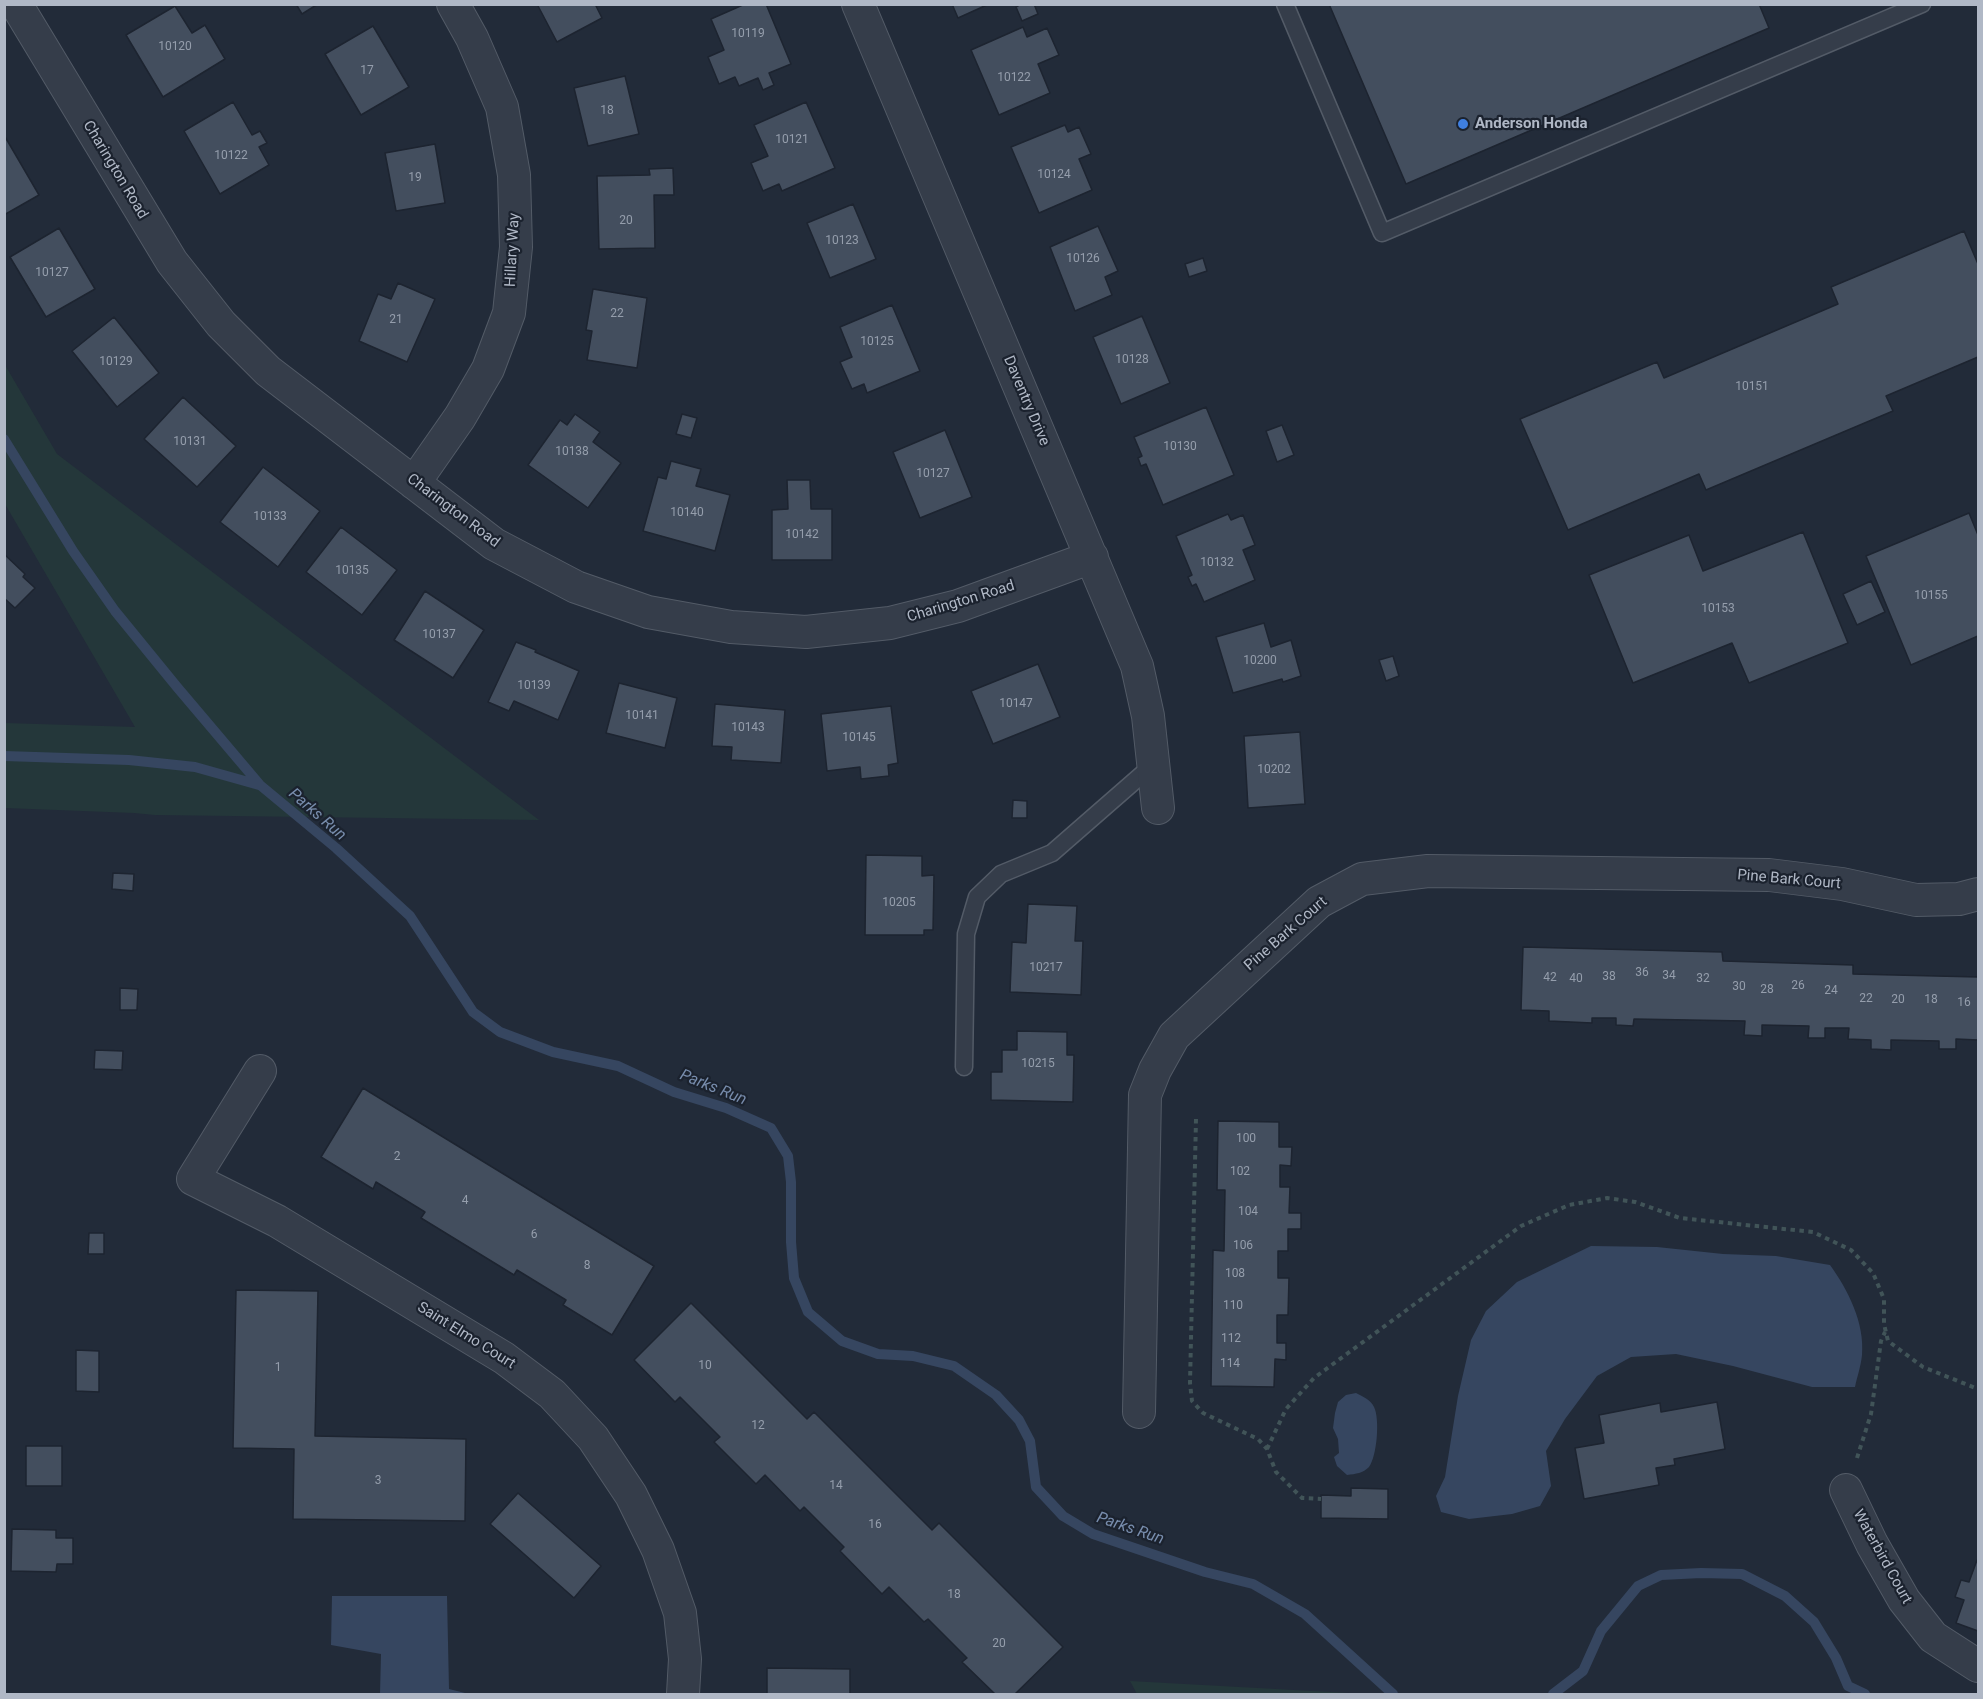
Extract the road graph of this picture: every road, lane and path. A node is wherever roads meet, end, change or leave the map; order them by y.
1 (16, 4) edge
2 (453, 4) edge
3 (858, 4) edge
4 (1285, 4) edge
5 (1922, 4) edge
6 (414, 483) junction
7 (1092, 557) junction
8 (1154, 764) junction
9 (1158, 808) dead end
10 (1978, 894) edge
11 (964, 1067) dead end
12 (260, 1071) dead end
13 (1196, 1119) dead end
14 (1885, 1332) junction
15 (1978, 1389) edge
16 (1139, 1412) dead end
17 (1268, 1449) junction
18 (1846, 1490) joint
19 (1321, 1500) dead end
20 (1978, 1666) edge
21 (683, 1695) edge

1 - 6 street, Charington Road
2 - 6 street, Hillary Way
3 - 7 street, Daventry Drive
4 - 5 lane
6 - 7 street, Charington Road
7 - 8 street, Daventry Drive
8 - 9 street, Daventry Drive
8 - 11 lane
10 - 16 street, Pine Bark Court
12 - 21 street, Saint Elmo Court
13 - 17 path
14 - 15 path
14 - 17 path
14 - 18 path
17 - 19 path
18 - 20 street, Waterbird Court

